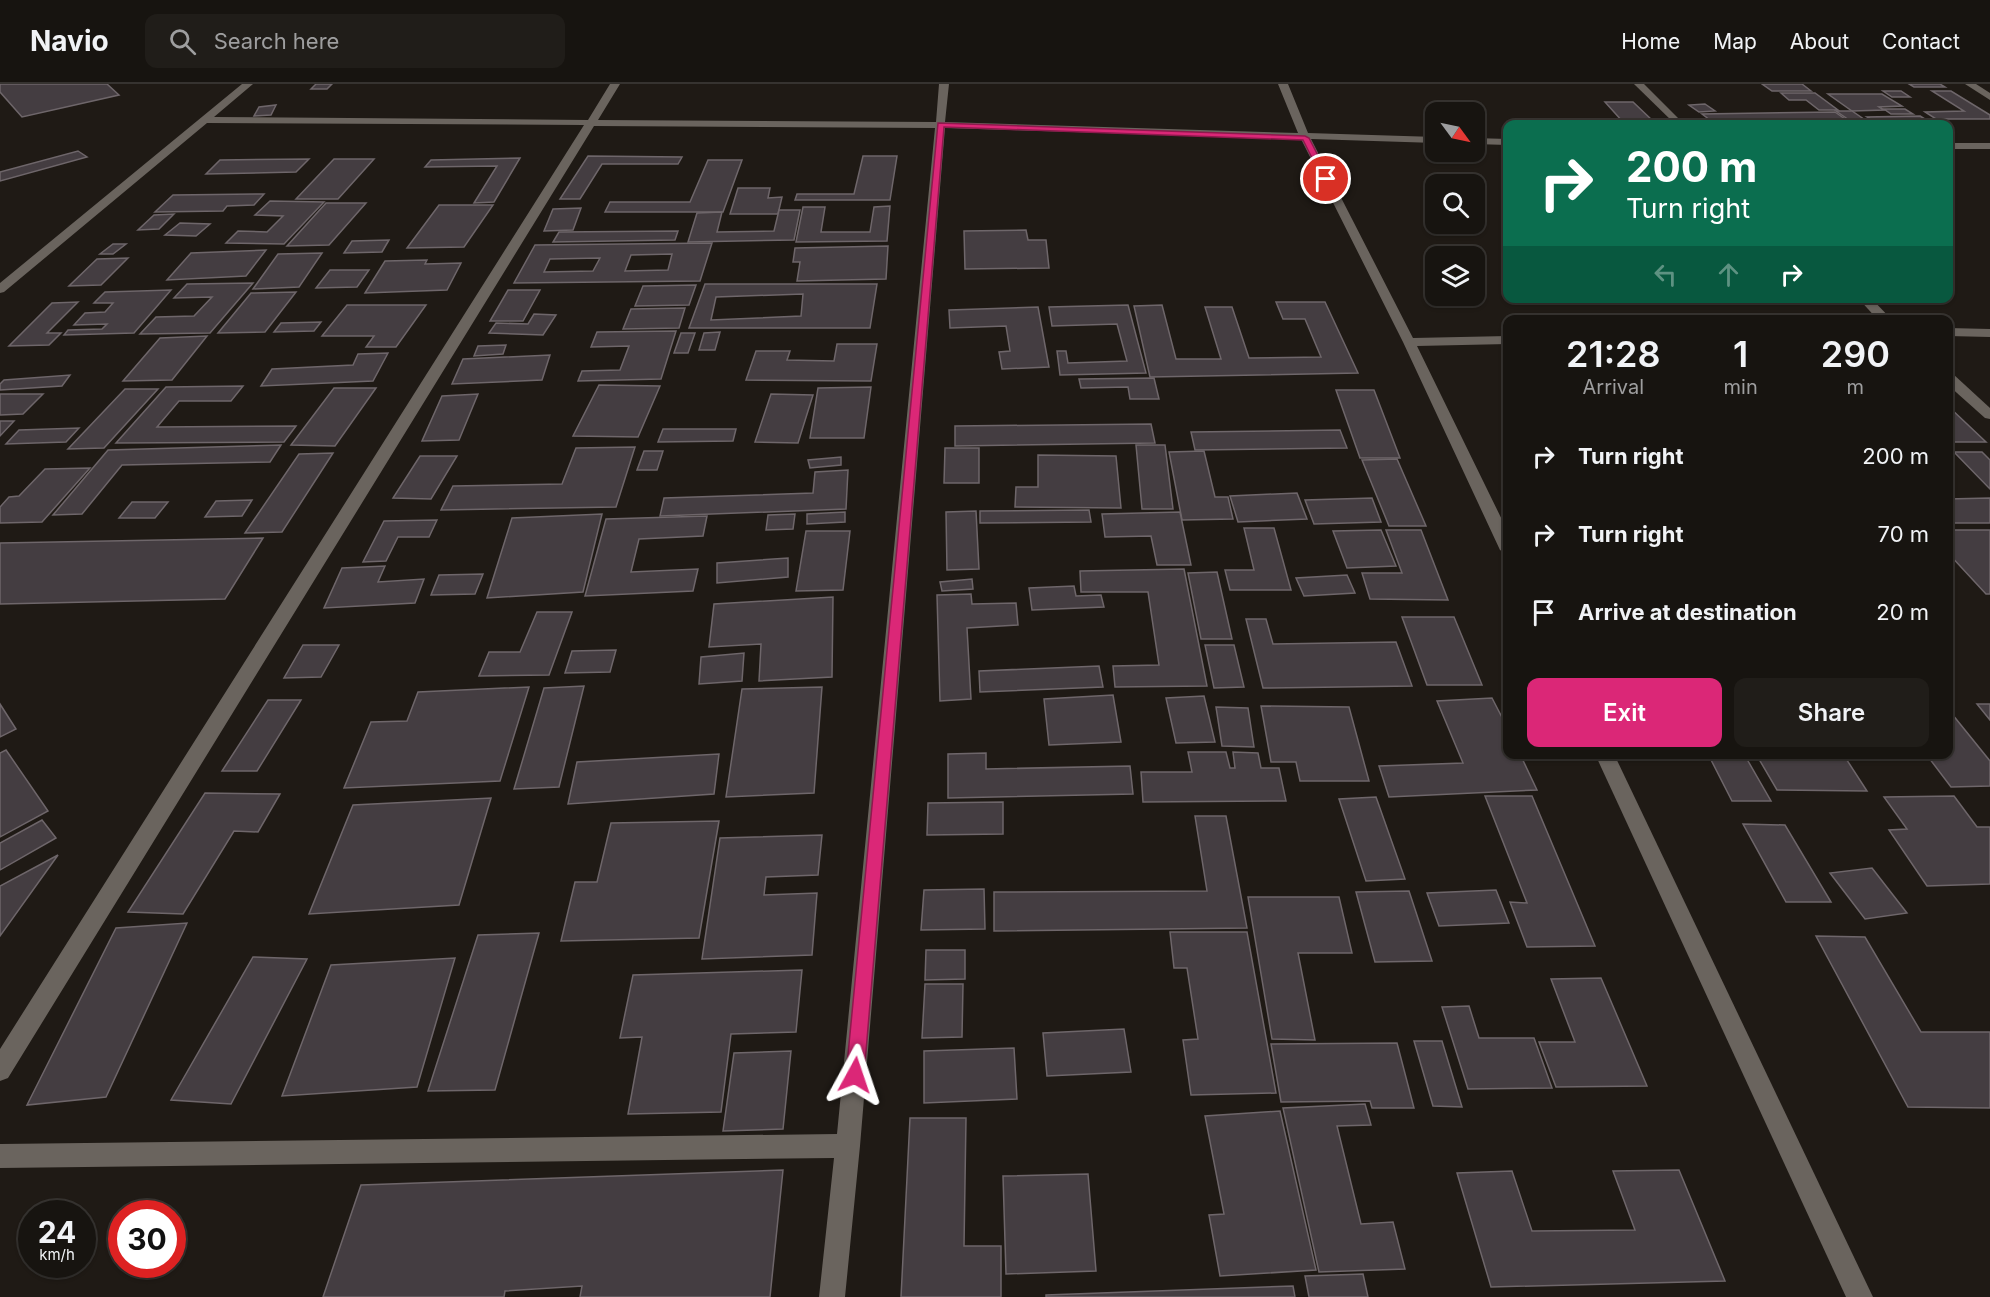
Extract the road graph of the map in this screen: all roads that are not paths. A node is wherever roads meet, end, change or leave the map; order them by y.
1 (615, 84) edge
2 (944, 84) edge
3 (1283, 84) edge
4 (1639, 84) edge
5 (1970, 84) edge
6 (241, 85) edge
7 (1990, 97) edge
8 (203, 120) junction
9 (1676, 120) edge
10 (591, 123) junction
11 (941, 125) junction
12 (1305, 138) junction
13 (1425, 141) edge
14 (1485, 141) edge
15 (1503, 142) edge
16 (1953, 146) edge
17 (1990, 146) edge
18 (0, 290) edge
19 (1869, 303) edge
20 (1881, 315) edge
21 (1953, 332) edge
22 (1990, 333) edge
23 (1503, 340) edge
24 (1409, 342) junction
25 (1953, 382) edge
26 (1990, 415) edge
27 (1503, 539) edge
28 (1606, 759) edge
29 (0, 1070) edge
30 (848, 1146) junction
31 (0, 1156) edge
32 (832, 1297) edge
33 (1860, 1297) edge

1 - 10 street
2 - 11 street
3 - 12 street
4 - 9 street
5 - 7 street
6 - 8 street
8 - 10 street
8 - 18 street
10 - 11 street
10 - 29 street
11 - 12 street
11 - 30 street
12 - 13 street
12 - 24 street
14 - 15 street
16 - 17 street
19 - 20 street
21 - 22 street
23 - 24 street
24 - 27 street
25 - 26 street
28 - 33 street
30 - 31 street
30 - 32 street

